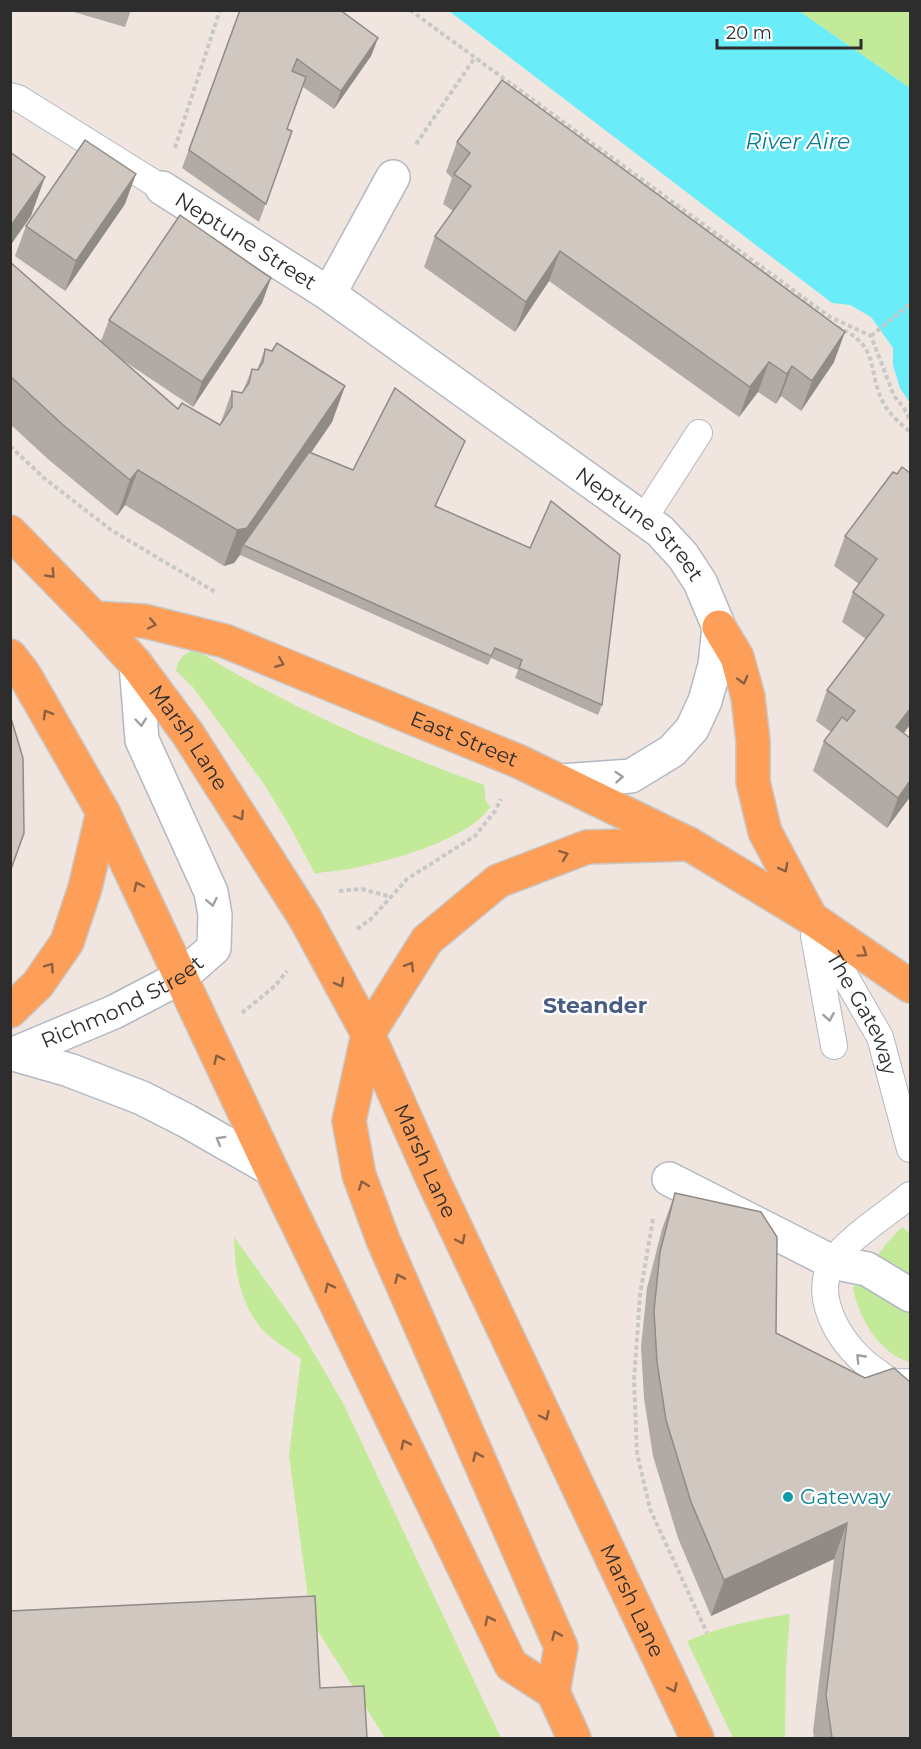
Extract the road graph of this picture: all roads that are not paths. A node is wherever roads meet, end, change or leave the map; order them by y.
1 (10, 96) edge
2 (393, 177) road end
3 (162, 188) joint
4 (329, 294) junction
5 (699, 433) dead end
6 (643, 520) junction
7 (10, 532) edge
8 (94, 618) junction
9 (719, 627) junction
10 (10, 656) edge
11 (136, 664) junction
12 (561, 781) junction
13 (103, 812) junction
14 (689, 844) junction
15 (811, 918) junction
16 (181, 977) junction
17 (910, 986) edge
18 (10, 1011) edge
19 (368, 1034) junction
20 (834, 1046) dead end
21 (13, 1053) edge
22 (910, 1149) edge
23 (271, 1169) junction
24 (669, 1179) road end
25 (910, 1196) edge
26 (832, 1262) junction
27 (910, 1295) edge
28 (910, 1382) edge
29 (553, 1692) junction
30 (574, 1738) edge
31 (697, 1738) edge

1 - 3 lane
2 - 4 street, Neptune Street
3 - 4 street, Neptune Street
4 - 6 street, Neptune Street
5 - 6 lane
6 - 9 street, Neptune Street
7 -> 8 highway
8 - 11 highway, Marsh Lane
8 -> 12 highway, East Street
12 -> 9 street, Neptune Street
9 -> 15 highway
13 -> 10 highway
11 -> 16 street, Richmond Street
11 -> 19 highway, Marsh Lane
12 - 14 highway, East Street
16 -> 13 highway
18 -> 13 highway
14 - 15 highway, East Street
19 -> 14 highway
15 -> 17 highway, East Street
15 -> 20 lane
15 - 22 lane, The Gateway
16 - 21 street, Richmond Street
23 -> 16 highway
29 -> 19 highway
19 -> 31 highway, Marsh Lane
23 -> 21 street, Richmond Street
29 -> 23 highway
24 - 26 street
25 - 26 lane
26 - 27 street
28 -> 26 lane
29 - 30 highway

